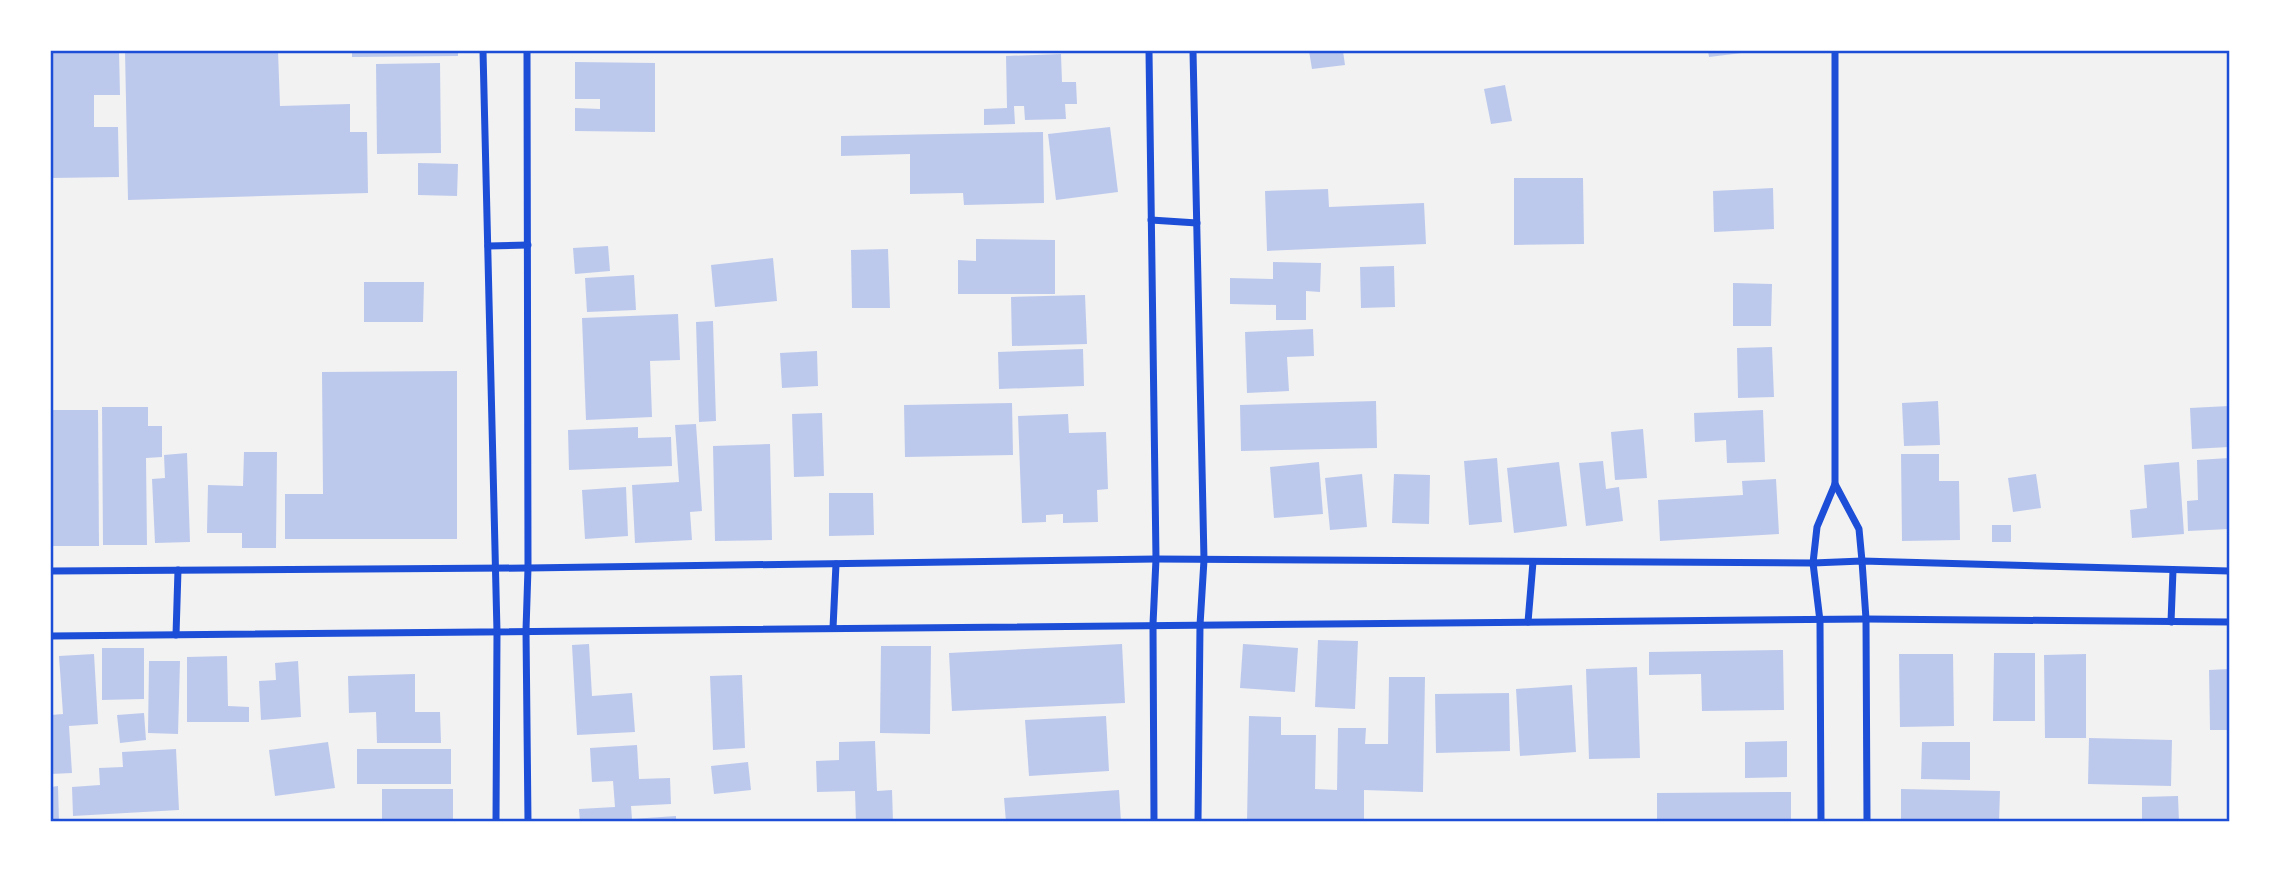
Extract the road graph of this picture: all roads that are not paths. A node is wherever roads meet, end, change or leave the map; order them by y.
1 (483, 51) edge
2 (527, 51) edge
3 (1149, 51) edge
4 (1193, 51) edge
5 (1835, 51) edge
6 (1151, 220) junction
7 (1197, 223) junction
8 (528, 245) junction
9 (488, 246) junction
10 (1835, 484) junction
11 (1156, 559) junction
12 (1204, 561) junction
13 (1862, 561) junction
14 (1533, 562) junction
15 (836, 564) junction
16 (1813, 564) junction
17 (496, 568) junction
18 (528, 568) junction
19 (178, 570) junction
20 (2173, 570) junction
21 (51, 571) edge
22 (2229, 571) edge
23 (1866, 619) junction
24 (1820, 621) junction
25 (2171, 621) junction
26 (1528, 622) junction
27 (2229, 622) edge
28 (1153, 624) junction
29 (1200, 625) junction
30 (833, 628) junction
31 (526, 630) junction
32 (497, 632) junction
33 (176, 635) junction
34 (51, 636) edge
35 (496, 822) edge
36 (528, 822) edge
37 (1154, 822) edge
38 (1198, 822) edge
39 (1821, 822) edge
40 (1867, 822) edge

1 - 9 street
2 - 8 street
3 - 6 street
4 - 7 street
5 - 10 street
6 - 7 street
6 - 11 street
7 - 12 street
8 - 9 street
8 - 18 street
9 - 17 street
10 - 13 street
10 - 16 street
11 - 12 street
11 - 15 street
11 - 28 street
12 - 14 street
12 - 29 street
13 - 16 street
13 - 20 street
13 - 23 street
14 - 16 street
14 - 26 street
15 - 18 street
15 - 30 street
16 - 24 street
17 - 18 street
17 - 19 street
17 - 32 street
18 - 31 street
19 - 21 street
19 - 33 street
20 - 22 street
20 - 25 street
23 - 24 street
23 - 25 street
23 - 40 street
24 - 26 street
24 - 39 street
25 - 27 street
26 - 29 street
28 - 29 street
28 - 30 street
28 - 37 street
29 - 38 street
30 - 31 street
31 - 32 street
31 - 36 street
32 - 33 street
32 - 35 street
33 - 34 street

